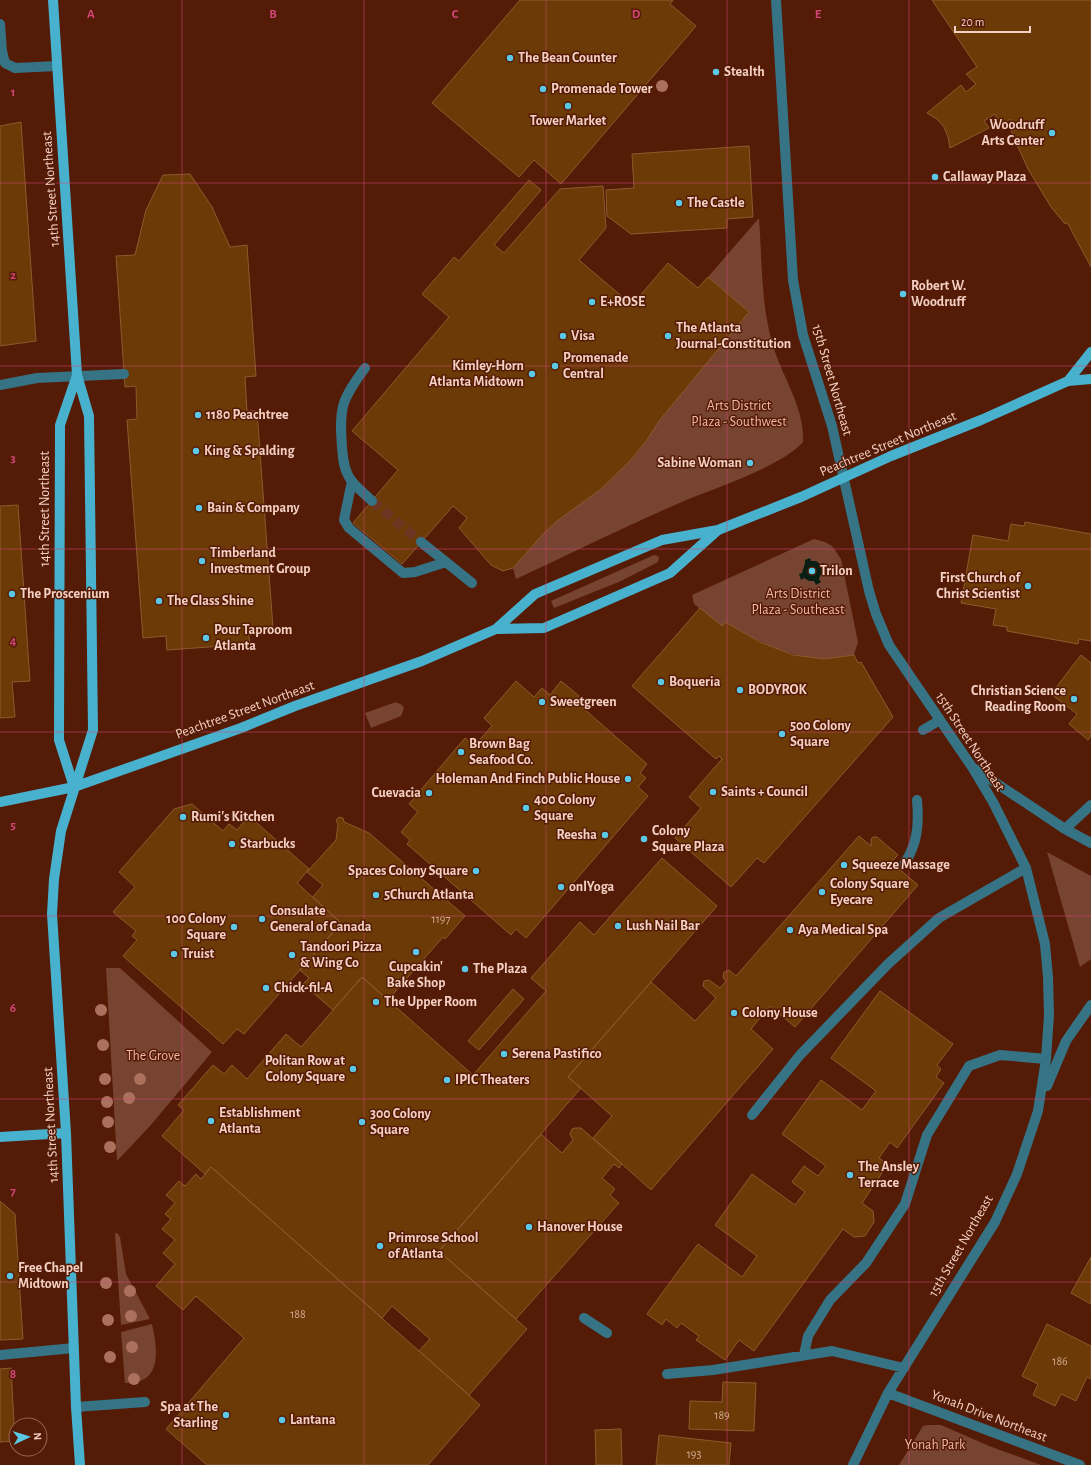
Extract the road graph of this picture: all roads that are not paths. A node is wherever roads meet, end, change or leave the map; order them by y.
1 (53, 0) edge
2 (776, 0) edge
3 (0, 24) edge
4 (57, 66) junction
5 (1091, 352) edge
6 (365, 368) dead end
7 (124, 374) dead end
8 (77, 375) junction
9 (1091, 379) edge
10 (1068, 381) junction
11 (0, 384) edge
12 (844, 478) junction
13 (352, 481) junction
14 (372, 501) tunnel mouth
15 (718, 530) junction
16 (421, 542) tunnel mouth
17 (446, 562) junction
18 (472, 583) dead end
19 (496, 629) junction
20 (940, 720) junction
21 (923, 730) dead end
22 (972, 767) junction
23 (74, 787) junction
24 (917, 800) dead end
25 (0, 802) edge
26 (1091, 805) edge
27 (1065, 829) junction
28 (1091, 843) edge
29 (904, 864) dead end
30 (1026, 868) junction
31 (1091, 1005) edge
32 (1046, 1059) junction
33 (1038, 1111) junction
34 (752, 1115) dead end
35 (66, 1133) junction
36 (0, 1137) edge
37 (584, 1318) dead end
38 (607, 1333) dead end
39 (74, 1348) junction
40 (0, 1355) edge
41 (804, 1356) junction
42 (904, 1368) junction
43 (668, 1374) dead end
44 (888, 1393) junction
45 (145, 1402) dead end
46 (76, 1407) junction
47 (80, 1465) edge
48 (853, 1465) edge
49 (1080, 1465) edge

1 - 4 main road, 14th Street Northeast
2 - 12 street, 15th Street Northeast
3 - 4 street
4 - 8 main road, 14th Street Northeast
5 - 10 main road, Peachtree Street Northeast
6 - 13 street
7 - 8 street
8 - 11 street
8 - 23 main road, 14th Street Northeast
8 - 23 main road, 14th Street Northeast
9 - 10 main road, Peachtree Street Northeast
10 - 12 main road, Peachtree Street Northeast
12 - 15 main road, Peachtree Street Northeast
12 - 20 street, 15th Street Northeast
13 - 14 street
13 - 17 street
15 - 19 main road, Peachtree Street Northeast
15 - 19 main road, Peachtree Street Northeast
16 - 17 street
17 - 18 street
19 - 23 main road, Peachtree Street Northeast
20 - 21 street
20 - 22 street, 15th Street Northeast
22 - 27 street
22 - 30 street, 15th Street Northeast
23 - 25 main road, Peachtree Street Northeast
23 - 35 main road, 14th Street Northeast
24 - 29 street
26 - 27 street
27 - 28 street
30 - 32 street, 15th Street Northeast
30 - 34 street
31 - 33 street
32 - 33 street, 15th Street Northeast
32 - 41 street
33 - 42 street, 15th Street Northeast
35 - 36 main road
35 - 39 main road, 14th Street Northeast
37 - 38 street
39 - 40 street
39 - 46 main road, 14th Street Northeast
41 - 42 street
41 - 43 street
42 - 44 street, 15th Street Northeast
44 - 48 street, 15th Street Northeast
44 - 49 street, Yonah Drive Northeast
45 - 46 street
46 - 47 main road, 14th Street Northeast

